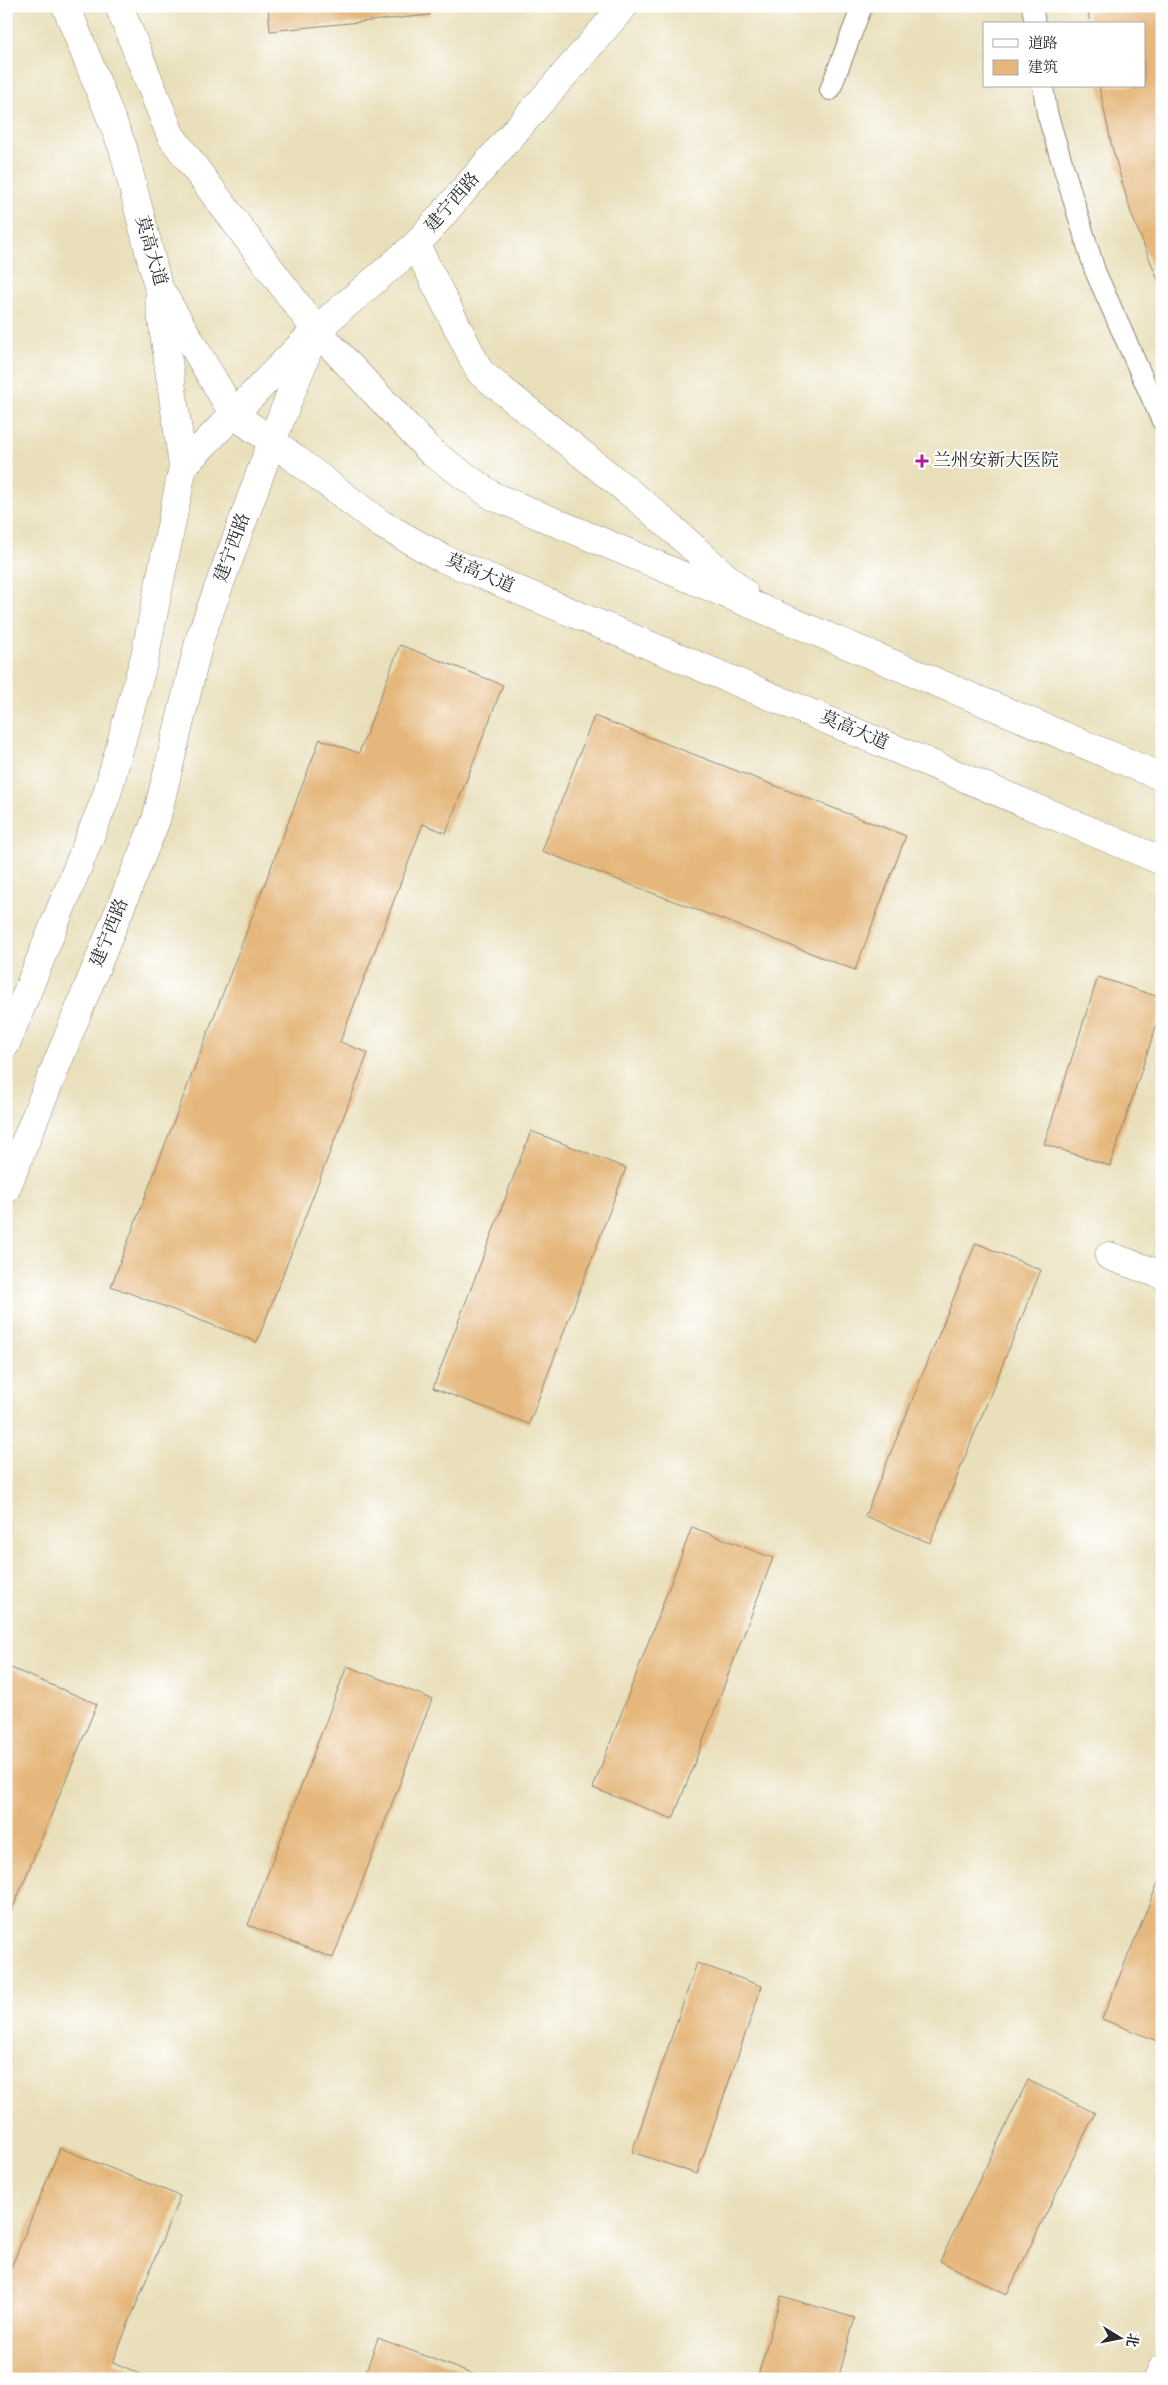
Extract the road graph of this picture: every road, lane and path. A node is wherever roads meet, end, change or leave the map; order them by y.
1 (66, 6) edge
2 (120, 6) edge
3 (624, 6) edge
4 (862, 6) edge
5 (1032, 6) edge
6 (1035, 22) edge
7 (1043, 88) edge
8 (830, 90) dead end
9 (416, 245) junction
10 (158, 286) junction
11 (316, 330) junction
12 (234, 414) junction
13 (1162, 421) edge
14 (272, 441) junction
15 (183, 466) junction
16 (760, 608) junction
17 (1162, 777) edge
18 (1162, 861) edge
19 (6, 1044) edge
20 (6, 1189) edge
21 (1109, 1256) dead end
22 (1162, 1275) edge
23 (1162, 2369) edge
24 (1158, 2379) edge

1 - 10 main road, 莫高大道
2 - 11 main road
3 - 9 main road, 建宁西路
4 - 8 lane
5 - 6 lane
7 - 13 lane
9 - 11 main road, 建宁西路
9 - 16 main road
10 - 12 main road, 莫高大道
10 - 15 main road
11 - 12 main road
11 - 14 main road, 建宁西路
11 - 16 main road
12 - 14 main road, 莫高大道
12 - 15 main road
14 - 18 main road, 莫高大道
14 - 20 main road, 建宁西路
15 - 19 main road
16 - 17 main road
21 - 22 main road
23 - 24 main road

